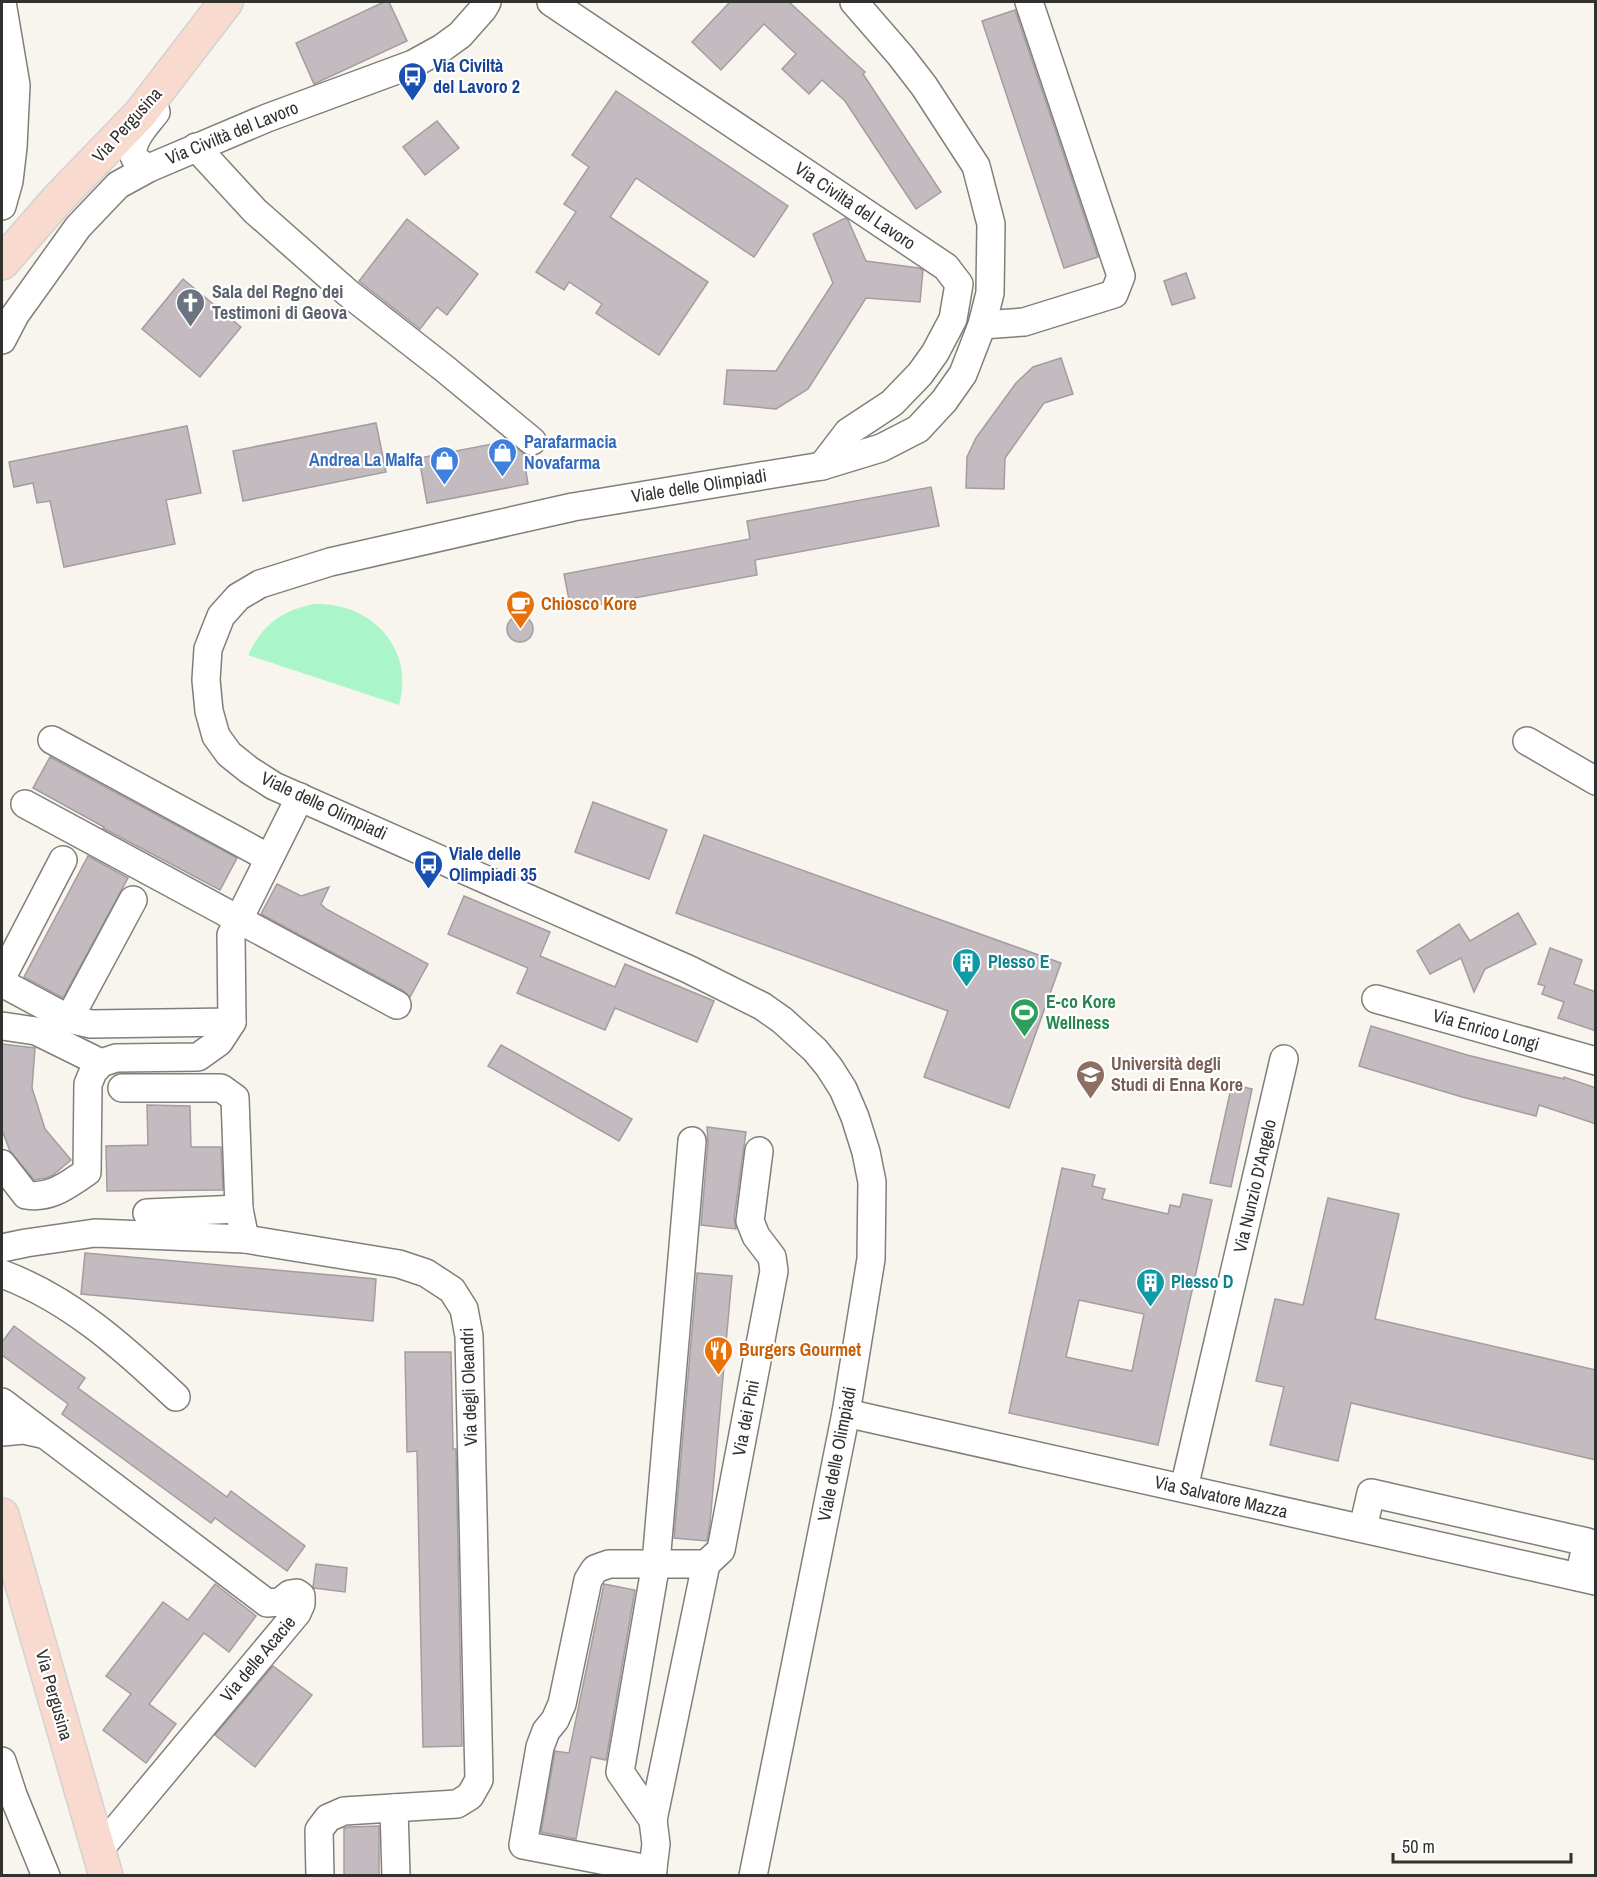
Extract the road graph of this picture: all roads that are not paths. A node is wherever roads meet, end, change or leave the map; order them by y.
1 (2, 2) edge
2 (227, 2) edge
3 (487, 2) edge
4 (550, 2) edge
5 (855, 2) edge
6 (1029, 2) edge
7 (8, 113) edge
8 (196, 147) junction
9 (149, 168) junction
10 (2, 206) edge
11 (8, 253) edge
12 (8, 320) edge
13 (982, 325) junction
14 (2, 340) edge
15 (532, 441) dead end
16 (822, 466) junction
17 (52, 740) dead end
18 (1527, 741) dead end
19 (1596, 781) edge
20 (300, 797) junction
21 (25, 804) dead end
22 (269, 858) junction
23 (63, 860) dead end
24 (133, 900) dead end
25 (239, 920) junction
26 (2, 977) edge
27 (2, 983) edge
28 (1376, 999) dead end
29 (397, 1005) dead end
30 (69, 1020) junction
31 (232, 1022) junction
32 (2, 1026) edge
33 (1284, 1059) dead end
34 (1596, 1061) edge
35 (101, 1063) junction
36 (122, 1088) dead end
37 (692, 1141) dead end
38 (759, 1151) dead end
39 (2, 1164) edge
40 (239, 1209) junction
41 (147, 1213) dead end
42 (245, 1239) junction
43 (2, 1248) edge
44 (2, 1274) edge
45 (176, 1397) dead end
46 (2, 1402) edge
47 (846, 1413) junction
48 (2, 1432) edge
49 (46, 1435) junction
50 (1184, 1488) junction
51 (2, 1515) edge
52 (1363, 1528) junction
53 (656, 1563) junction
54 (706, 1564) junction
55 (2, 1579) edge
56 (1587, 1579) edge
57 (2, 1761) edge
58 (7, 1804) edge
59 (394, 1808) junction
60 (653, 1820) junction
61 (97, 1867) edge
62 (653, 1873) edge
63 (46, 1875) edge
64 (320, 1875) edge
65 (396, 1875) edge
66 (753, 1875) edge

1 - 7 street
2 - 9 street
2 - 11 main road, Via Pergusina
3 - 8 street, Via Civiltà del Lavoro
4 - 16 street, Via Civiltà del Lavoro
5 - 13 street, Viale delle Olimpiadi
6 - 13 street
7 - 10 street
8 - 9 street, Via Civiltà del Lavoro
8 - 15 street
9 - 12 street, Via Civiltà del Lavoro
12 - 14 street, Via Civiltà del Lavoro
13 - 16 street, Viale delle Olimpiadi
16 - 20 street, Viale delle Olimpiadi
17 - 22 street
18 - 19 street
20 - 22 street
20 - 47 street, Viale delle Olimpiadi
21 - 25 street
22 - 25 street
23 - 26 street
24 - 30 street
25 - 29 street
25 - 31 street
27 - 30 street
28 - 34 street, Via Enrico Longi
30 - 31 street
31 - 35 street
32 - 35 street
33 - 50 street, Via Nunzio D'Angelo
35 - 39 street
36 - 40 street
37 - 53 street
38 - 54 street, Via dei Pini
40 - 41 street
40 - 42 street
42 - 43 street, Via degli Oleandri
42 - 59 street, Via degli Oleandri
44 - 45 street
46 - 49 street
47 - 50 street, Via Salvatore Mazza
47 - 66 street, Viale delle Olimpiadi
48 - 49 street
49 - 61 street, Via delle Acacie
50 - 52 street, Via Salvatore Mazza
51 - 61 main road, Via Pergusina
52 - 56 street, Via Salvatore Mazza
52 - 56 street
53 - 54 street
53 - 60 street
53 - 62 street
54 - 60 street
55 - 61 main road, Via Pergusina
57 - 58 street
58 - 63 street
59 - 64 street, Via degli Oleandri
59 - 65 street
60 - 62 street

